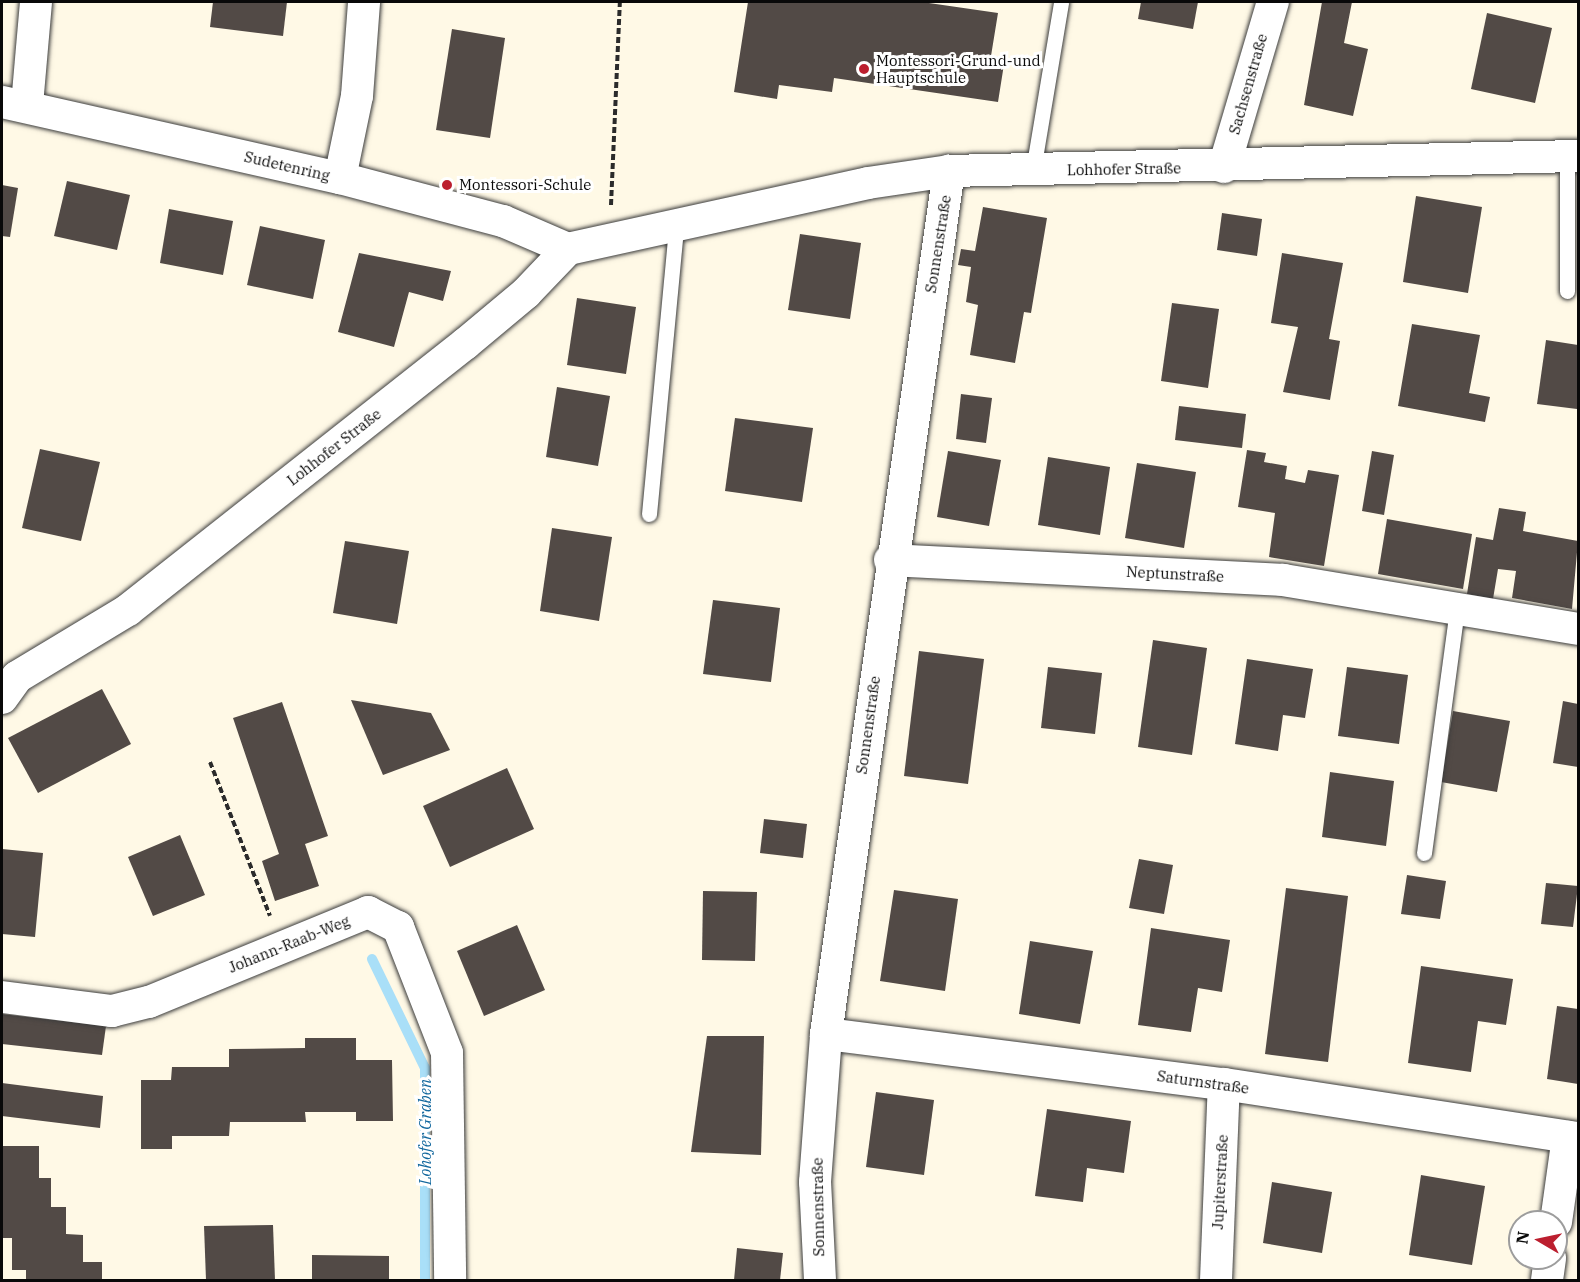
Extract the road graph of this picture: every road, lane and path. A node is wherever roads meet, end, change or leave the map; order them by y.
1 (36, 2) edge
2 (364, 2) edge
3 (620, 2) edge
4 (1060, 2) edge
5 (1273, 2) edge
6 (14, 104) edge
7 (1573, 157) edge
8 (1224, 167) junction
9 (1033, 170) junction
10 (949, 171) junction
11 (340, 178) junction
12 (676, 228) junction
13 (610, 243) junction
14 (568, 249) junction
15 (1567, 291) dead end
16 (649, 514) dead end
17 (890, 560) junction
18 (1457, 609) junction
19 (1578, 629) edge
20 (2, 698) edge
21 (210, 762) dead end
22 (1424, 853) dead end
23 (282, 947) junction
24 (2, 997) edge
25 (826, 1034) junction
26 (1224, 1084) junction
27 (1573, 1137) edge
28 (1558, 1210) edge
29 (450, 1281) edge
30 (820, 1281) edge
31 (1216, 1281) edge

1 - 6 street
2 - 11 street
3 - 13 path
4 - 9 lane
5 - 8 street, Sachsenstraße
6 - 11 street, Sudetenring
7 - 8 street, Lohhofer Straße
7 - 15 lane
8 - 9 street, Lohhofer Straße
9 - 10 street, Lohhofer Straße
10 - 12 street, Lohhofer Straße
10 - 17 street, Sonnenstraße
11 - 14 street, Sudetenring
12 - 13 street, Lohhofer Straße
12 - 16 lane
13 - 14 street, Lohhofer Straße
14 - 20 street, Lohhofer Straße
17 - 18 street, Neptunstraße
17 - 25 street, Sonnenstraße
18 - 19 street, Neptunstraße
18 - 22 lane
21 - 23 path
23 - 24 street, Johann-Raab-Weg
23 - 29 street, Johann-Raab-Weg
25 - 26 street, Saturnstraße
25 - 30 street, Sonnenstraße
26 - 27 street, Saturnstraße
26 - 31 street, Jupiterstraße
27 - 28 street

